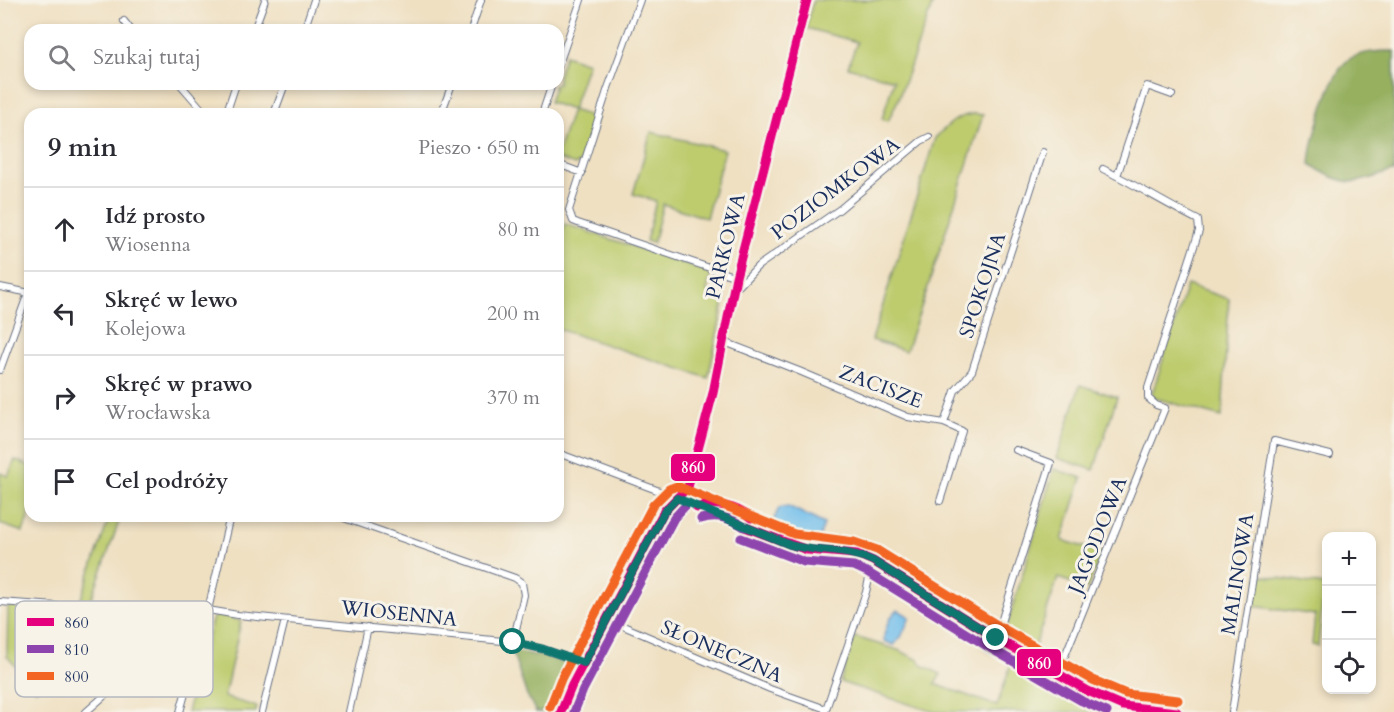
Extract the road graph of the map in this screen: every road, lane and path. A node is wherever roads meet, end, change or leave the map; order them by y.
1 (265, 0) edge
2 (314, 0) edge
3 (481, 0) edge
4 (581, 0) edge
5 (640, 0) edge
6 (807, 0) edge
7 (124, 21) dead end
8 (126, 24) edge
9 (256, 24) edge
10 (306, 24) edge
11 (473, 24) edge
12 (564, 50) edge
13 (185, 90) edge
14 (234, 90) edge
15 (283, 90) edge
16 (450, 90) edge
17 (550, 90) edge
18 (1172, 95) dead end
19 (199, 108) edge
20 (228, 108) edge
21 (276, 108) edge
22 (443, 108) edge
23 (544, 108) edge
24 (929, 137) dead end
25 (1042, 152) dead end
26 (564, 166) edge
27 (1103, 169) dead end
28 (582, 173) junction
29 (1117, 176) junction
30 (735, 282) junction
31 (0, 287) edge
32 (24, 292) edge
33 (24, 306) edge
34 (722, 341) junction
35 (0, 370) edge
36 (944, 423) junction
37 (1016, 450) dead end
38 (564, 455) edge
39 (1330, 455) dead end
40 (677, 498) junction
41 (940, 501) dead end
42 (229, 522) edge
43 (355, 522) edge
44 (873, 561) junction
45 (210, 601) edge
46 (0, 602) edge
47 (15, 603) edge
48 (213, 611) edge
49 (607, 619) junction
50 (285, 620) junction
51 (368, 627) junction
52 (996, 638) junction
53 (513, 642) junction
54 (584, 663) junction
55 (1058, 674) junction
56 (104, 697) edge
57 (184, 697) edge
58 (825, 711) edge
59 (86, 712) edge
60 (180, 712) edge
61 (262, 712) edge
62 (349, 712) edge
63 (561, 712) edge
64 (1176, 712) edge
65 (1232, 712) edge

1 - 9 street
2 - 10 street
3 - 11 street
4 - 12 street
5 - 28 street
6 - 30 street, PARKOWA
7 - 8 street
13 - 19 street
14 - 20 street
15 - 21 street
16 - 22 street
17 - 23 street
18 - 29 street
24 - 30 street, POZIOMKOWA
25 - 36 street, SPOKOJNA
26 - 28 street
27 - 29 street
28 - 30 street
29 - 55 street, JAGODOWA
30 - 34 street, PARKOWA
31 - 32 street
33 - 35 street
34 - 36 street, ZACISZE
34 - 40 street, PARKOWA
36 - 41 street, ZACISZE
37 - 52 street
38 - 40 street
39 - 65 street, MALINOWA
40 - 44 street
40 - 49 street, PARKOWA
42 - 45 street
43 - 53 street
44 - 52 street
44 - 58 street
46 - 47 street
48 - 50 street, WIOSENNA
49 - 54 street, PARKOWA
49 - 58 street, SŁONECZNA
50 - 51 street, WIOSENNA
50 - 61 street
51 - 53 street, WIOSENNA
51 - 62 street
52 - 55 street
53 - 54 street, WIOSENNA
54 - 63 street, PARKOWA
55 - 64 street
56 - 59 street
57 - 60 street

